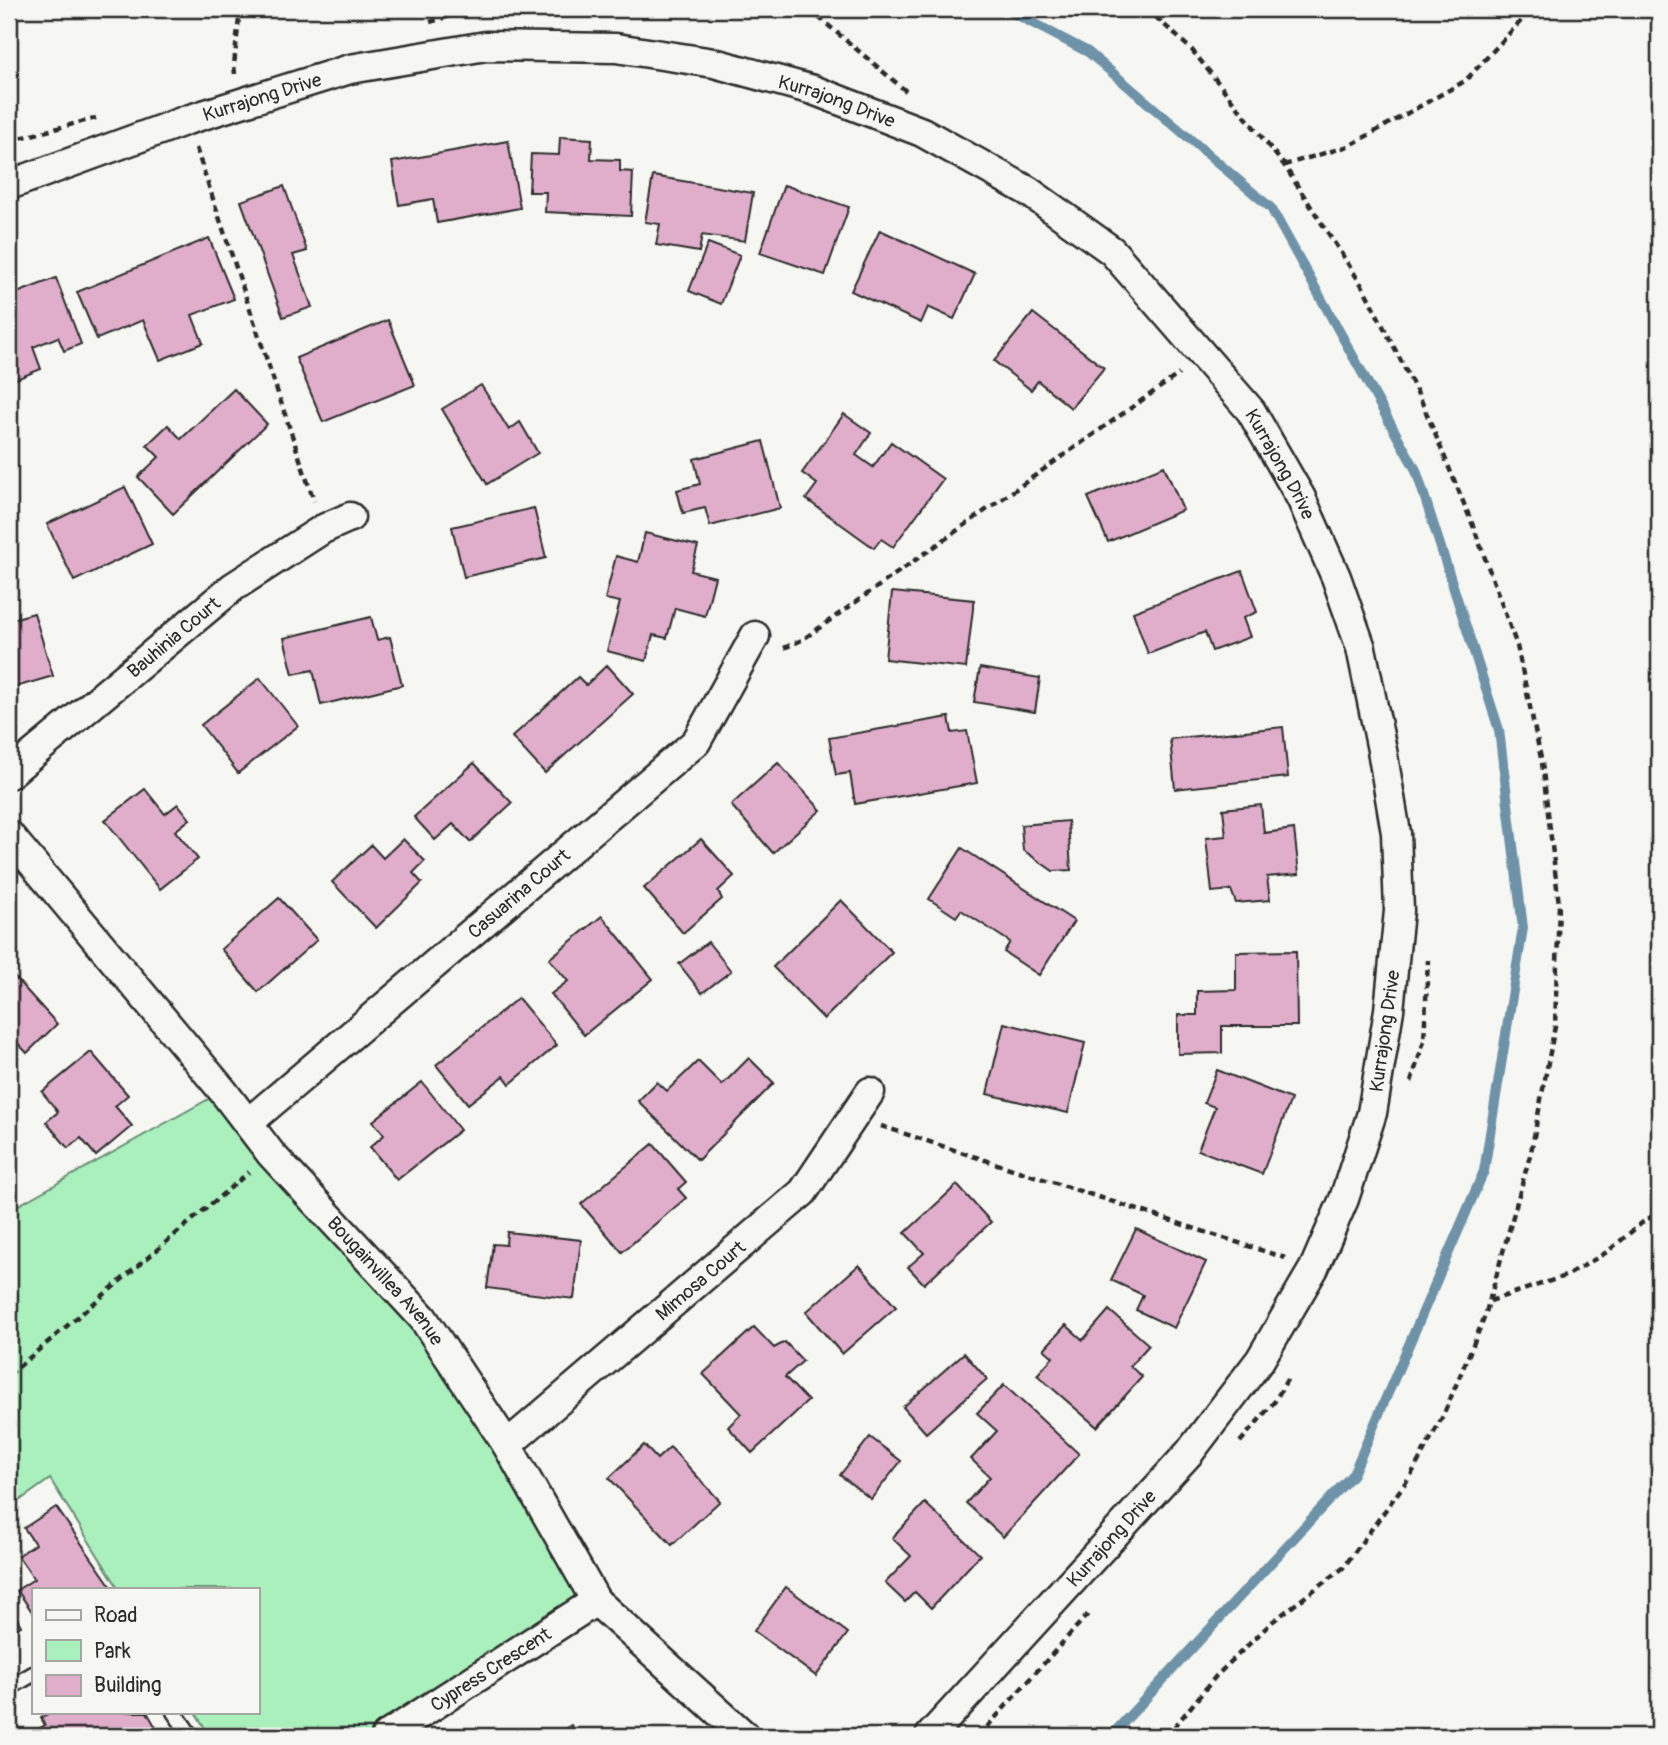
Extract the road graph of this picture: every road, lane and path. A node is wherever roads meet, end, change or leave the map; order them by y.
1 (240, 9) edge
2 (809, 9) edge
3 (1532, 9) edge
4 (908, 93) dead end
5 (238, 104) junction
6 (187, 120) junction
7 (1284, 165) dead end
8 (9, 185) edge
9 (1205, 356) junction
10 (350, 517) dead end
11 (323, 529) junction
12 (755, 636) dead end
13 (738, 667) junction
14 (9, 774) edge
15 (9, 835) edge
16 (1428, 952) dead end
17 (870, 1093) dead end
18 (1407, 1094) dead end
19 (853, 1118) junction
20 (248, 1123) junction
21 (271, 1154) junction
22 (1659, 1212) edge
23 (1314, 1268) junction
24 (1489, 1301) dead end
25 (1294, 1367) dead end
26 (9, 1375) edge
27 (1238, 1443) dead end
28 (507, 1446) junction
29 (596, 1601) junction
30 (1090, 1611) dead end
31 (32, 1675) edge
32 (9, 1688) edge
33 (175, 1714) edge
34 (191, 1736) edge
35 (386, 1736) edge
36 (745, 1736) edge
37 (930, 1736) edge
38 (979, 1736) edge

1 - 5 path
2 - 4 path
3 - 7 path
5 - 6 street, Kurrajong Drive
5 - 9 street, Kurrajong Drive
6 - 8 street, Kurrajong Drive
6 - 11 path
9 - 13 path
9 - 23 street, Kurrajong Drive
10 - 11 street, Bauhinia Court
11 - 14 street, Bauhinia Court
12 - 13 street, Casuarina Court
13 - 20 street, Casuarina Court
15 - 20 street, Bougainvillea Avenue
16 - 18 path
17 - 19 street, Mimosa Court
19 - 23 path
19 - 28 street, Mimosa Court
20 - 21 street, Bougainvillea Avenue
21 - 26 path
21 - 28 street, Bougainvillea Avenue
22 - 24 path
23 - 37 street, Kurrajong Drive
25 - 27 path
28 - 29 street, Bougainvillea Avenue
29 - 35 street, Cypress Crescent
29 - 36 street, Bougainvillea Avenue
30 - 38 path
31 - 32 lane
33 - 34 lane

